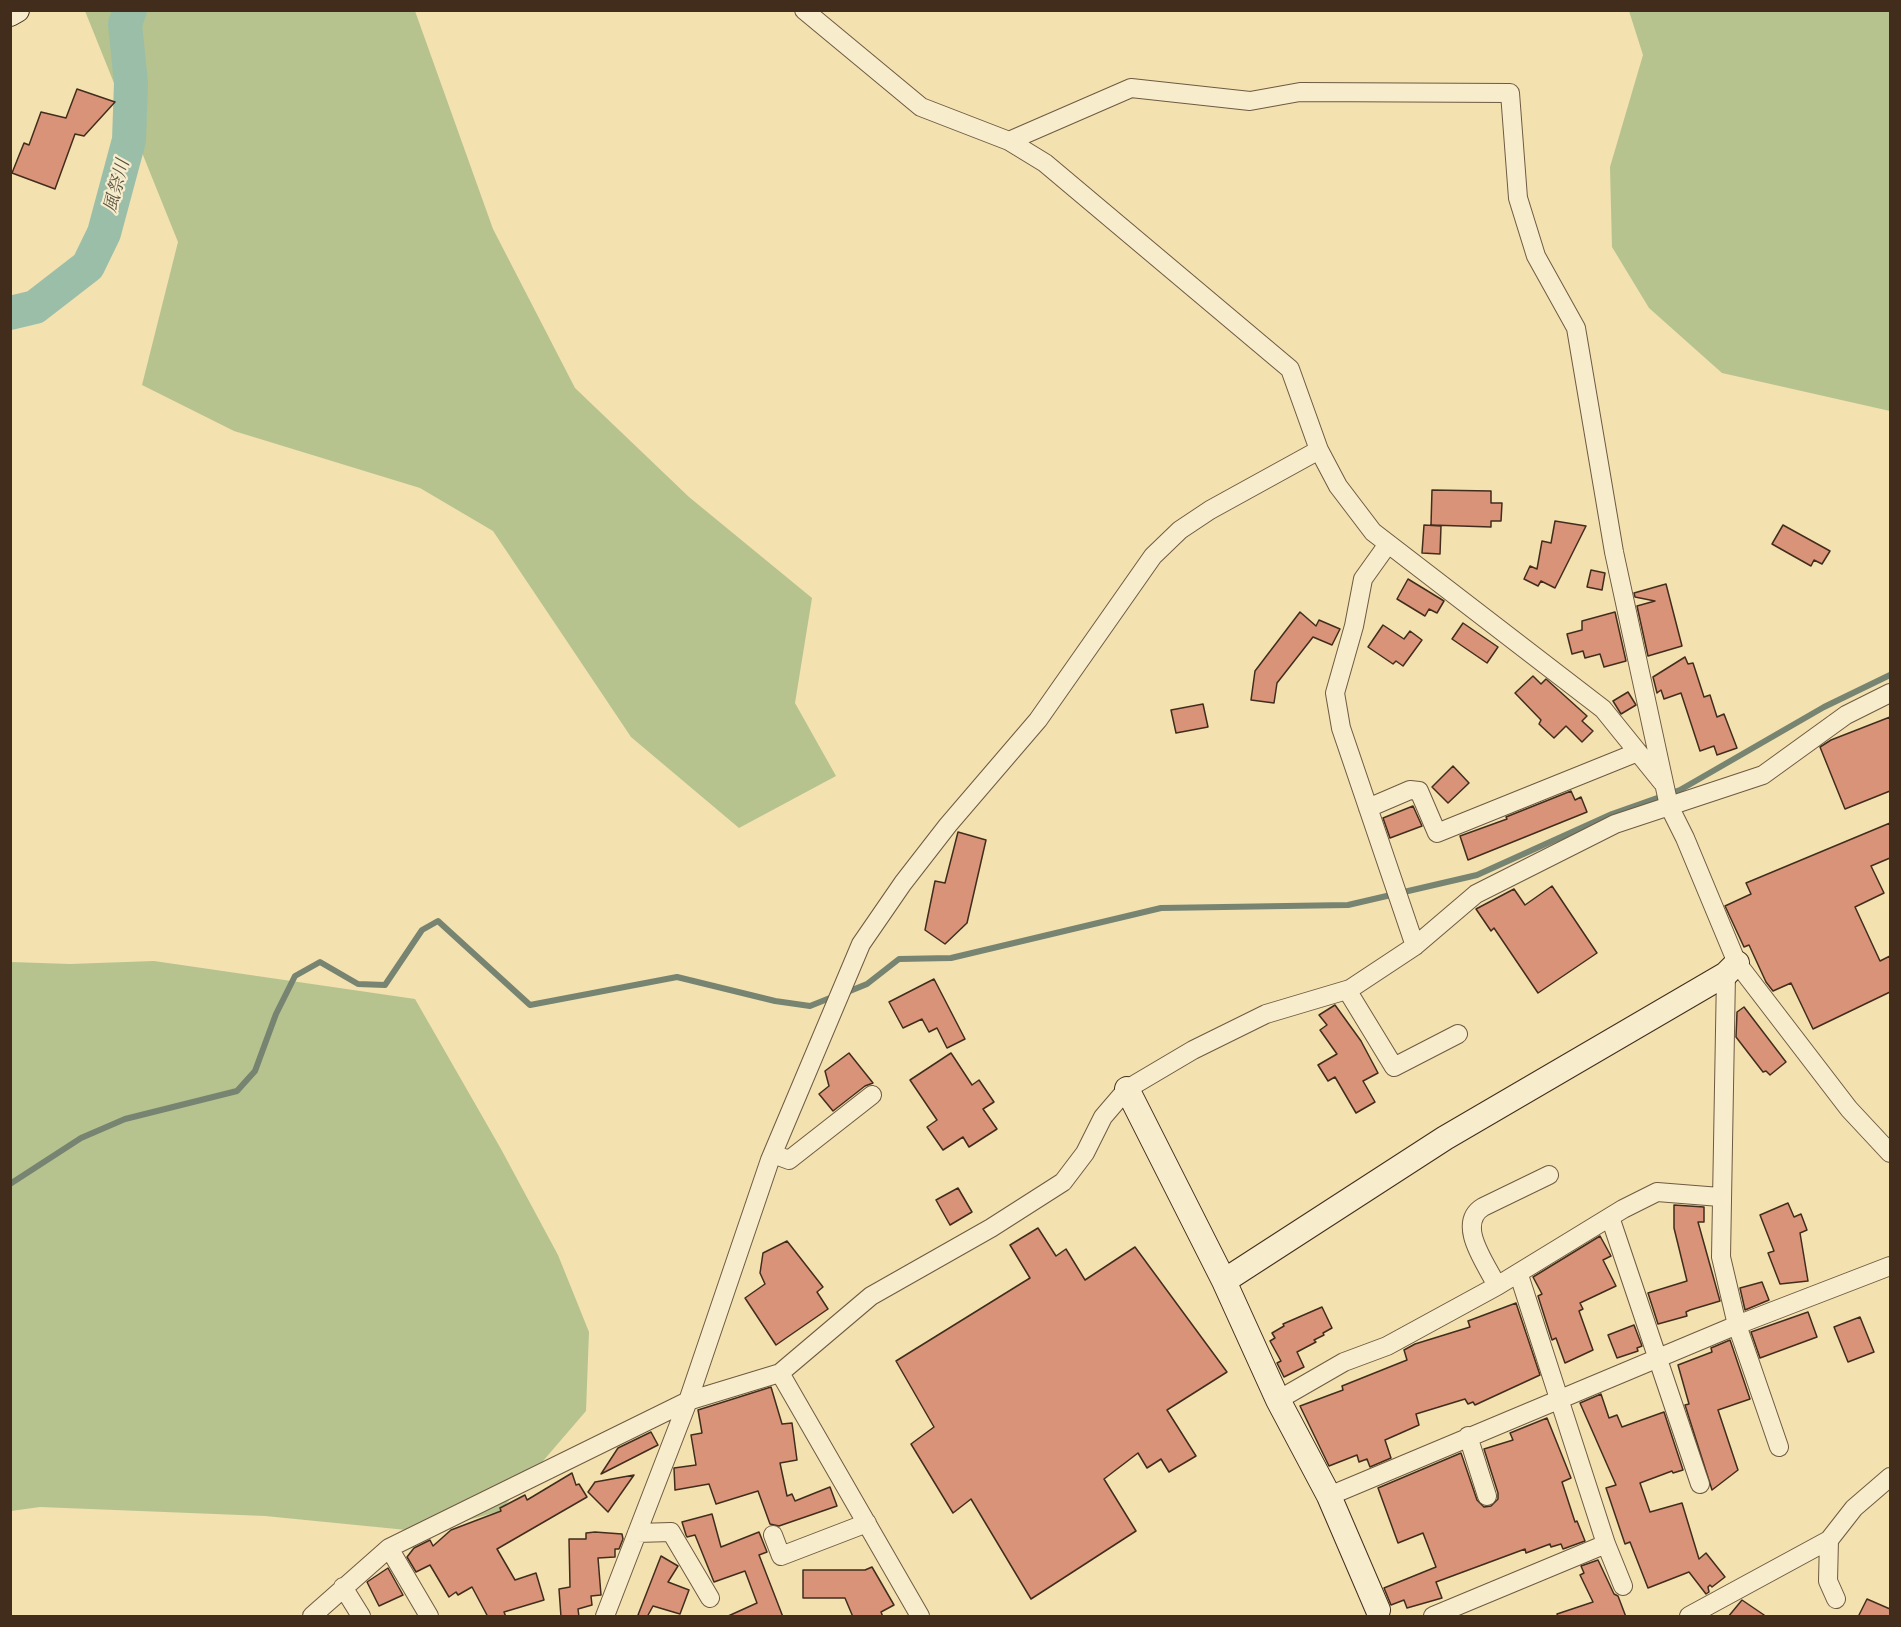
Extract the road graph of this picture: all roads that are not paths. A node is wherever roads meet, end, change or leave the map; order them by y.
1 (17, 10) edge
2 (804, 10) edge
3 (10, 14) edge
4 (1009, 141) junction
5 (1319, 450) junction
6 (1388, 544) junction
7 (1890, 693) edge
8 (1638, 752) junction
9 (1665, 786) junction
10 (1669, 806) junction
11 (1368, 808) junction
12 (1415, 946) junction
13 (1732, 968) junction
14 (1347, 990) junction
15 (1458, 1034) dead end
16 (1127, 1089) junction
17 (872, 1095) dead end
18 (1890, 1153) edge
19 (772, 1154) junction
20 (1549, 1175) dead end
21 (1720, 1197) junction
22 (1610, 1217) junction
23 (1890, 1266) edge
24 (1518, 1275) junction
25 (1224, 1281) junction
26 (1497, 1286) junction
27 (1737, 1324) junction
28 (1657, 1358) junction
29 (780, 1373) junction
30 (1560, 1397) junction
31 (1278, 1400) junction
32 (688, 1401) junction
33 (1468, 1437) junction
34 (1779, 1447) dead end
35 (1890, 1477) edge
36 (1700, 1484) dead end
37 (1329, 1496) junction
38 (1487, 1496) dead end
39 (867, 1522) junction
40 (637, 1533) junction
41 (772, 1535) dead end
42 (1829, 1540) junction
43 (1606, 1544) junction
44 (389, 1548) junction
45 (1623, 1586) dead end
46 (344, 1587) junction
47 (710, 1598) dead end
48 (1836, 1599) dead end
49 (1375, 1614) edge
50 (312, 1617) edge
51 (361, 1617) edge
52 (429, 1617) edge
53 (605, 1617) edge
54 (920, 1617) edge
55 (1433, 1617) edge
56 (1689, 1617) edge

1 - 3 street
2 - 4 street
4 - 5 street
4 - 9 street
5 - 6 street
5 - 19 street
6 - 8 street
6 - 11 street
7 - 10 street
8 - 9 street
8 - 11 street
9 - 10 street
10 - 12 street
10 - 13 street
11 - 12 street
12 - 14 street
13 - 18 street
13 - 21 street
13 - 25 street
14 - 15 street
14 - 16 street
16 - 25 street
16 - 29 street
17 - 19 street
19 - 32 street
20 - 26 street
21 - 22 street
21 - 27 street
22 - 24 street
22 - 28 street
23 - 27 street
24 - 26 street
24 - 30 street
25 - 31 street
26 - 31 street
27 - 28 street
27 - 34 street
28 - 30 street
28 - 36 street
29 - 32 street
29 - 39 street
30 - 33 street
30 - 43 street
31 - 37 street
32 - 40 street
32 - 44 street
33 - 37 street
33 - 38 street
35 - 42 street
37 - 49 street
39 - 41 street
39 - 54 street
40 - 47 street
40 - 53 street
42 - 48 street
42 - 56 street
43 - 45 street
43 - 55 street
44 - 46 street
44 - 52 street
46 - 50 street
46 - 51 street

